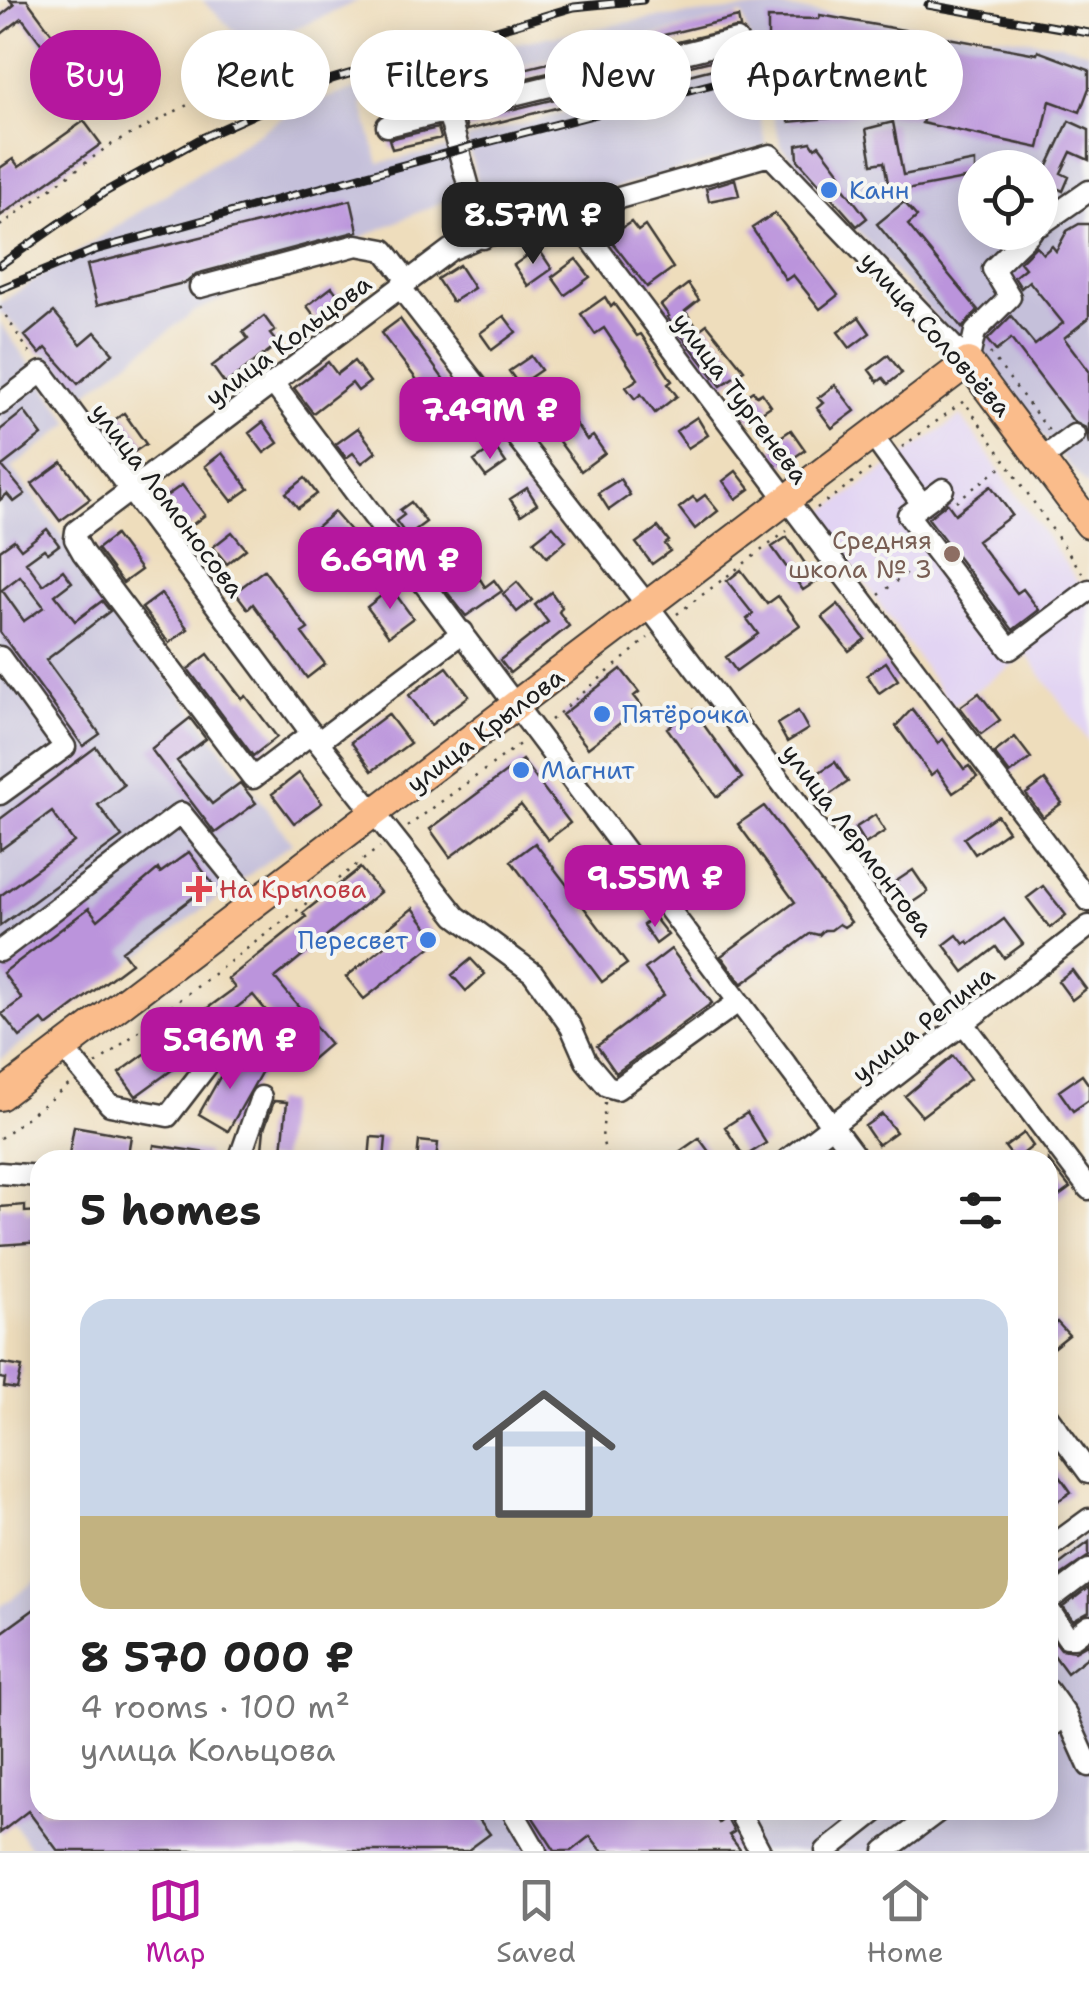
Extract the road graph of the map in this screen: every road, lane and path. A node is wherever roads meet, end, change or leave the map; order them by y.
1 (711, 46) edge
2 (525, 93) edge
3 (181, 108) edge
4 (413, 120) edge
5 (450, 120) edge
6 (387, 126) dead end
7 (770, 154) joint
8 (1089, 191) edge
9 (570, 212) junction
10 (1058, 213) edge
11 (0, 226) edge
12 (483, 238) junction
13 (1012, 250) edge
14 (404, 284) junction
15 (200, 287) dead end
16 (0, 307) edge
17 (974, 332) junction
18 (968, 362) junction
19 (42, 372) junction
20 (273, 383) junction
21 (0, 404) edge
22 (880, 446) junction
23 (1059, 446) junction
24 (1007, 463) junction
25 (942, 489) joint
26 (127, 490) junction
27 (922, 504) junction
28 (794, 510) junction
29 (1089, 524) edge
30 (928, 557) dead end
31 (1089, 586) edge
32 (866, 605) junction
33 (655, 615) junction
34 (463, 632) junction
35 (0, 657) edge
36 (518, 704) junction
37 (538, 731) junction
38 (315, 738) junction
39 (0, 794) edge
40 (375, 813) junction
41 (393, 837) junction
42 (1089, 900) edge
43 (256, 904) junction
44 (1089, 926) edge
45 (0, 951) edge
46 (738, 1002) junction
47 (966, 1023) junction
48 (64, 1049) junction
49 (215, 1055) dead end
50 (84, 1073) junction
51 (607, 1086) junction
52 (0, 1096) edge
53 (261, 1097) dead end
54 (832, 1126) junction
55 (0, 1138) edge
56 (242, 1150) edge
57 (605, 1150) edge
58 (800, 1150) edge
59 (850, 1150) edge
60 (0, 1173) edge
61 (30, 1175) edge
62 (1089, 1188) edge
63 (1058, 1431) edge
64 (1089, 1473) edge
65 (1089, 1519) edge
66 (1058, 1542) edge
67 (1089, 1570) edge
68 (1058, 1596) edge
69 (1058, 1622) edge
70 (1089, 1626) edge
71 (1058, 1704) edge
72 (1066, 1715) junction
73 (1058, 1721) edge
74 (1089, 1766) edge
75 (518, 1820) edge
76 (743, 1820) edge
77 (865, 1820) edge
78 (927, 1820) edge
79 (536, 1851) edge
80 (760, 1851) edge
81 (826, 1851) edge
82 (885, 1851) edge

1 - 2 street
3 - 11 path
4 - 6 street
5 - 12 street
7 - 9 street, улица Кольцова
7 - 18 street, улица Соловьёва
8 - 10 street
9 - 12 street, улица Кольцова
9 - 28 street, улица Тургенева
12 - 14 street, улица Кольцова
13 - 17 street
14 - 15 street, улица Лермонтова
14 - 20 street, улица Кольцова
14 - 33 street, улица Лермонтова
16 - 19 path
17 - 18 street
17 - 23 path
18 - 22 main road, улица Крылова
18 - 23 main road, улица Соловьёва
19 - 21 street
19 - 26 street, улица Ломоносова
20 - 26 street, улица Кольцова
20 - 34 street
22 - 24 path
22 - 27 street
22 - 28 main road, улица Крылова
22 - 28 path
23 - 29 main road, улица Соловьёва
24 - 25 path
24 - 31 path
25 - 27 street
26 - 38 street, улица Ломоносова
26 - 38 street, улица Кольцова
27 - 31 street
28 - 32 street, улица Тургенева
28 - 33 main road, улица Крылова
28 - 33 path
30 - 32 path
32 - 42 street, улица Тургенева
33 - 36 main road, улица Крылова
33 - 37 path
33 - 47 street, улица Лермонтова
34 - 36 street
34 - 38 street
35 - 39 street
36 - 37 street
36 - 40 main road, улица Крылова
37 - 41 path
37 - 46 street
38 - 40 street, улица Ломоносова
40 - 41 street, улица Ломоносова
40 - 43 main road, улица Крылова
41 - 50 path
41 - 51 street, улица Ломоносова
43 - 45 street
43 - 48 main road, улица Крылова
44 - 47 street, улица Репина
46 - 51 street
46 - 54 street
47 - 54 street, улица Репина
47 - 62 street, улица Лермонтова
48 - 50 street
48 - 52 main road, улица Крылова
49 - 50 street
50 - 55 path
51 - 57 path
53 - 56 street
54 - 58 street, улица Репина
54 - 59 street
60 - 61 street
63 - 64 street
65 - 66 street
67 - 68 street
69 - 70 street
71 - 72 street
72 - 73 street
72 - 74 street
75 - 79 street
76 - 80 street
77 - 81 street
78 - 82 street

